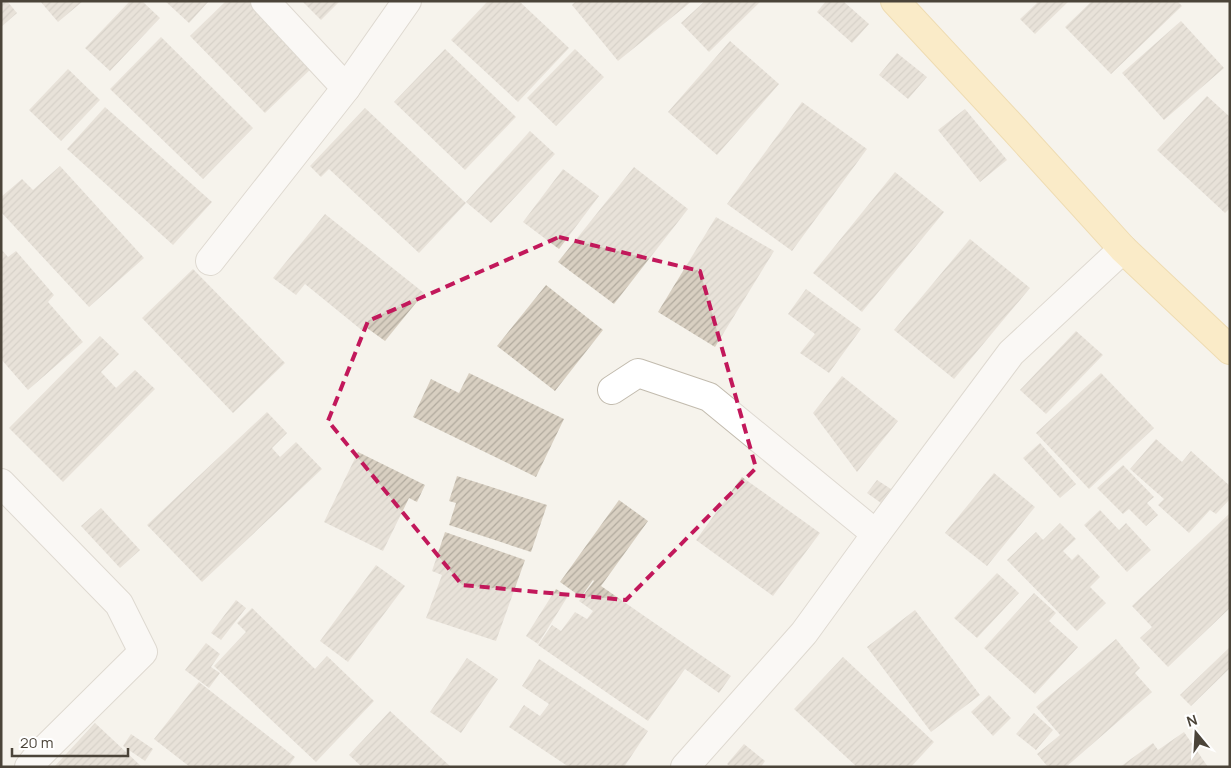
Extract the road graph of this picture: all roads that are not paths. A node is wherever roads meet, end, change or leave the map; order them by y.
1 (265, 1) edge
2 (407, 1) edge
3 (895, 1) edge
4 (346, 88) junction
5 (1123, 249) junction
6 (210, 261) dead end
7 (1230, 350) edge
8 (612, 390) dead end
9 (1, 483) edge
10 (876, 534) junction
11 (29, 767) edge
12 (684, 767) edge

1 - 4 street
2 - 4 street
3 - 5 main road
4 - 6 street
5 - 7 main road
5 - 10 street
8 - 10 street
9 - 11 street
10 - 12 street

